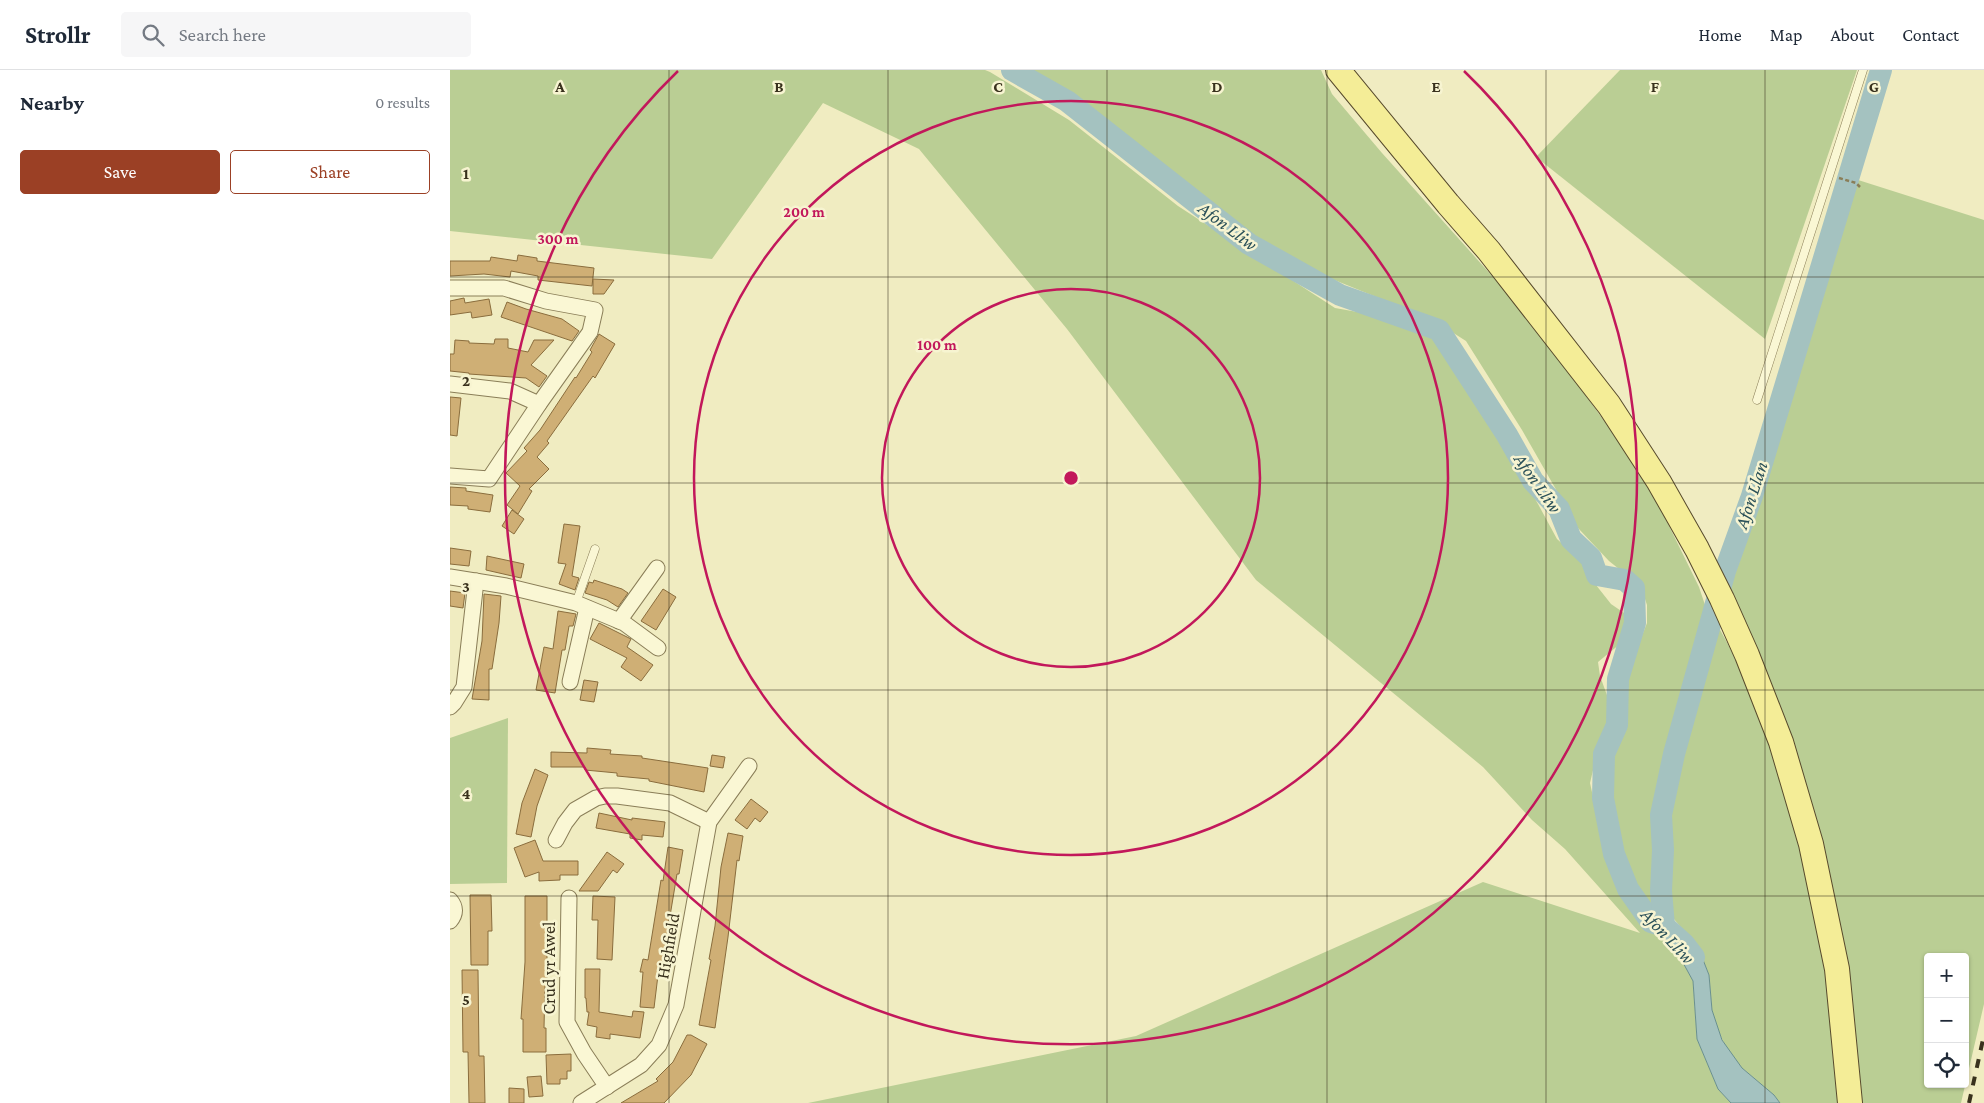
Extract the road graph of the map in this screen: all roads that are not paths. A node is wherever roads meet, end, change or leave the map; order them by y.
1 (1338, 70) edge
2 (1863, 70) edge
3 (450, 288) edge
4 (450, 384) edge
5 (1758, 400) dead end
6 (538, 404) junction
7 (450, 476) edge
8 (595, 549) dead end
9 (657, 568) dead end
10 (450, 577) edge
11 (476, 581) junction
12 (582, 606) junction
13 (619, 621) junction
14 (658, 648) dead end
15 (570, 682) dead end
16 (450, 707) edge
17 (749, 766) dead end
18 (709, 822) junction
19 (556, 840) dead end
20 (569, 898) dead end
21 (450, 900) edge
22 (450, 921) edge
23 (607, 1087) junction
24 (581, 1103) edge
25 (1850, 1103) edge

1 - 25 main road
2 - 5 lane
3 - 6 street
4 - 6 street
6 - 7 street
8 - 12 lane
9 - 13 street
10 - 11 street
11 - 12 street
11 - 16 street
12 - 13 street
12 - 15 street
13 - 14 street
17 - 18 street, Highfield
18 - 19 street
18 - 23 street, Highfield
20 - 23 street, Crud yr Awel
21 - 22 street
23 - 24 street, Highfield

